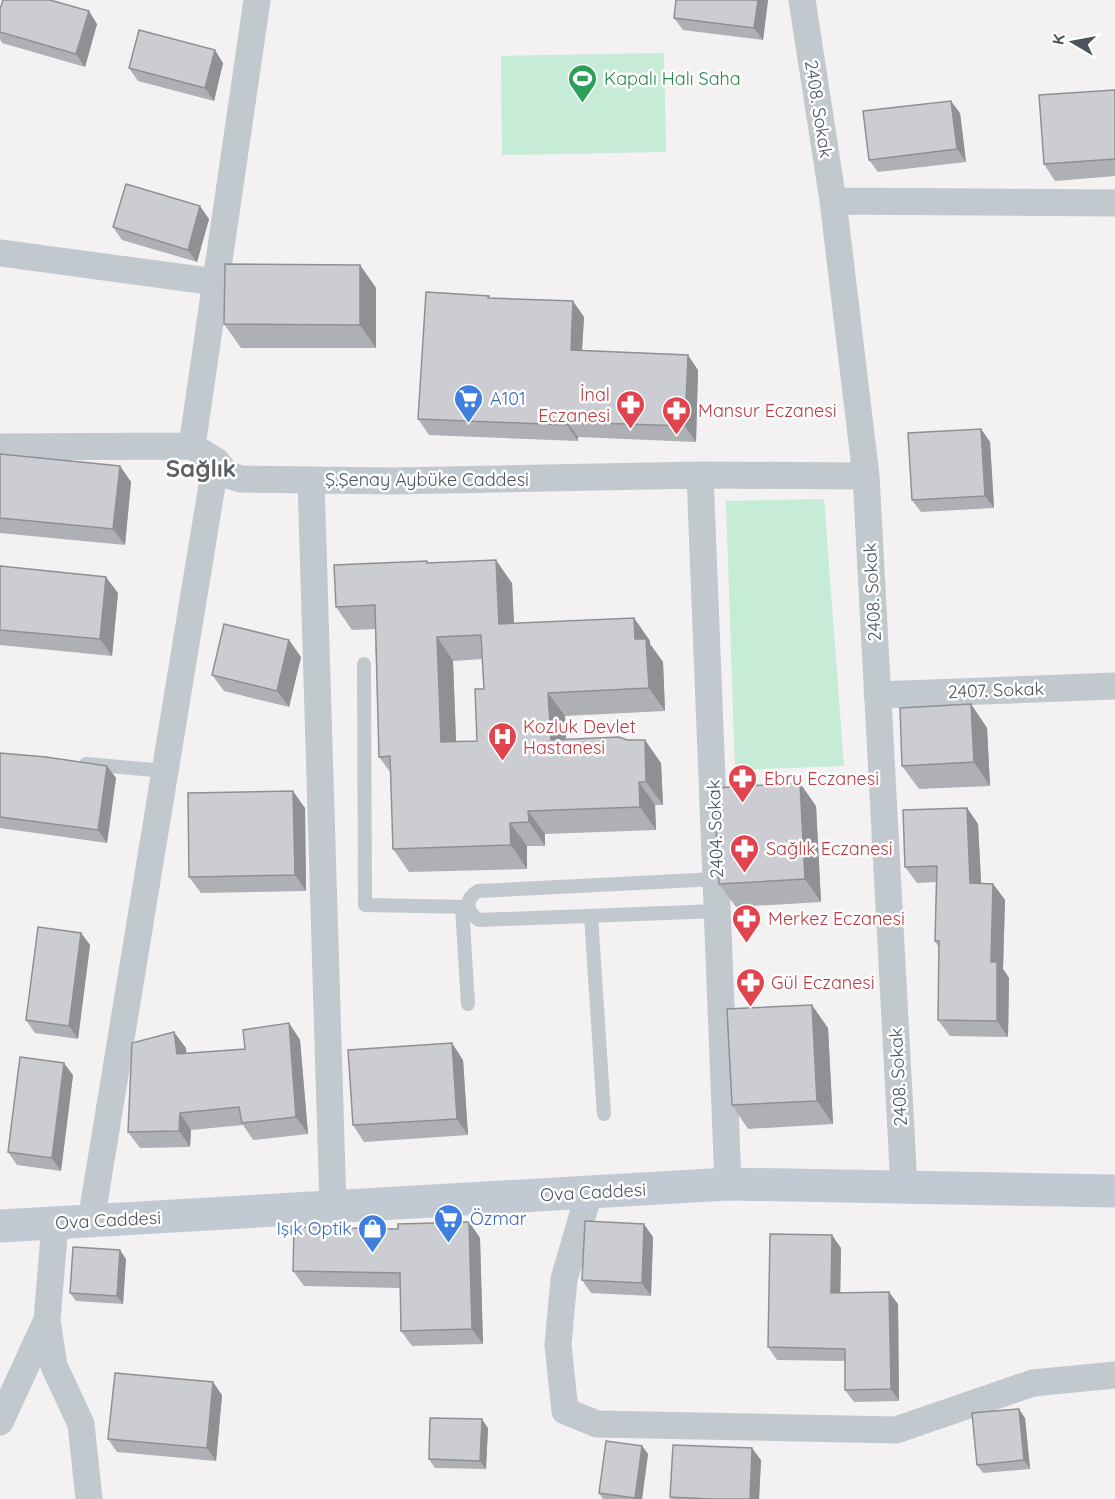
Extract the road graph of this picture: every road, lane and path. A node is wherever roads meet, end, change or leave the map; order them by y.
1 (257, 0) edge
2 (802, 0) edge
3 (833, 201) junction
4 (1115, 203) edge
5 (0, 253) edge
6 (216, 282) junction
7 (192, 446) junction
8 (0, 447) edge
9 (216, 461) junction
10 (700, 475) junction
11 (866, 476) junction
12 (311, 480) junction
13 (364, 664) dead end
14 (1115, 686) edge
15 (878, 694) junction
16 (71, 762) edge
17 (165, 771) junction
18 (717, 879) junction
19 (465, 907) junction
20 (718, 911) junction
21 (591, 916) junction
22 (468, 1004) dead end
23 (604, 1114) dead end
24 (728, 1184) junction
25 (904, 1188) junction
26 (1115, 1191) edge
27 (589, 1192) junction
28 (333, 1207) junction
29 (91, 1221) junction
30 (55, 1224) junction
31 (0, 1226) edge
32 (47, 1320) junction
33 (1115, 1375) edge
34 (0, 1422) edge
35 (89, 1499) edge

1 - 6 street
2 - 3 street, 2408. Sokak
3 - 4 street
3 - 11 street, 2408. Sokak
5 - 6 street
6 - 7 street
7 - 8 street
7 - 9 street, Ş.Şenay Aybüke Caddesi
9 - 12 street, Ş.Şenay Aybüke Caddesi
9 - 17 street
10 - 11 street, Ş.Şenay Aybüke Caddesi
10 - 12 street, Ş.Şenay Aybüke Caddesi
10 - 18 street, 2404. Sokak
11 - 15 street, 2408. Sokak
12 - 28 street
13 - 19 lane
14 - 15 street, 2407. Sokak
15 - 25 street, 2408. Sokak
16 - 17 lane
17 - 29 street
18 - 19 lane
18 - 20 street, 2404. Sokak
19 - 21 lane
19 - 22 lane
20 - 21 lane
20 - 24 street, 2404. Sokak
21 - 23 lane
24 - 25 street, Ova Caddesi
24 - 27 street, Ova Caddesi
25 - 26 street, Ova Caddesi
27 - 28 street, Ova Caddesi
27 - 33 street
28 - 29 street, Ova Caddesi
29 - 30 street, Ova Caddesi
30 - 31 street, Ova Caddesi
30 - 32 street
32 - 34 street
32 - 35 street

